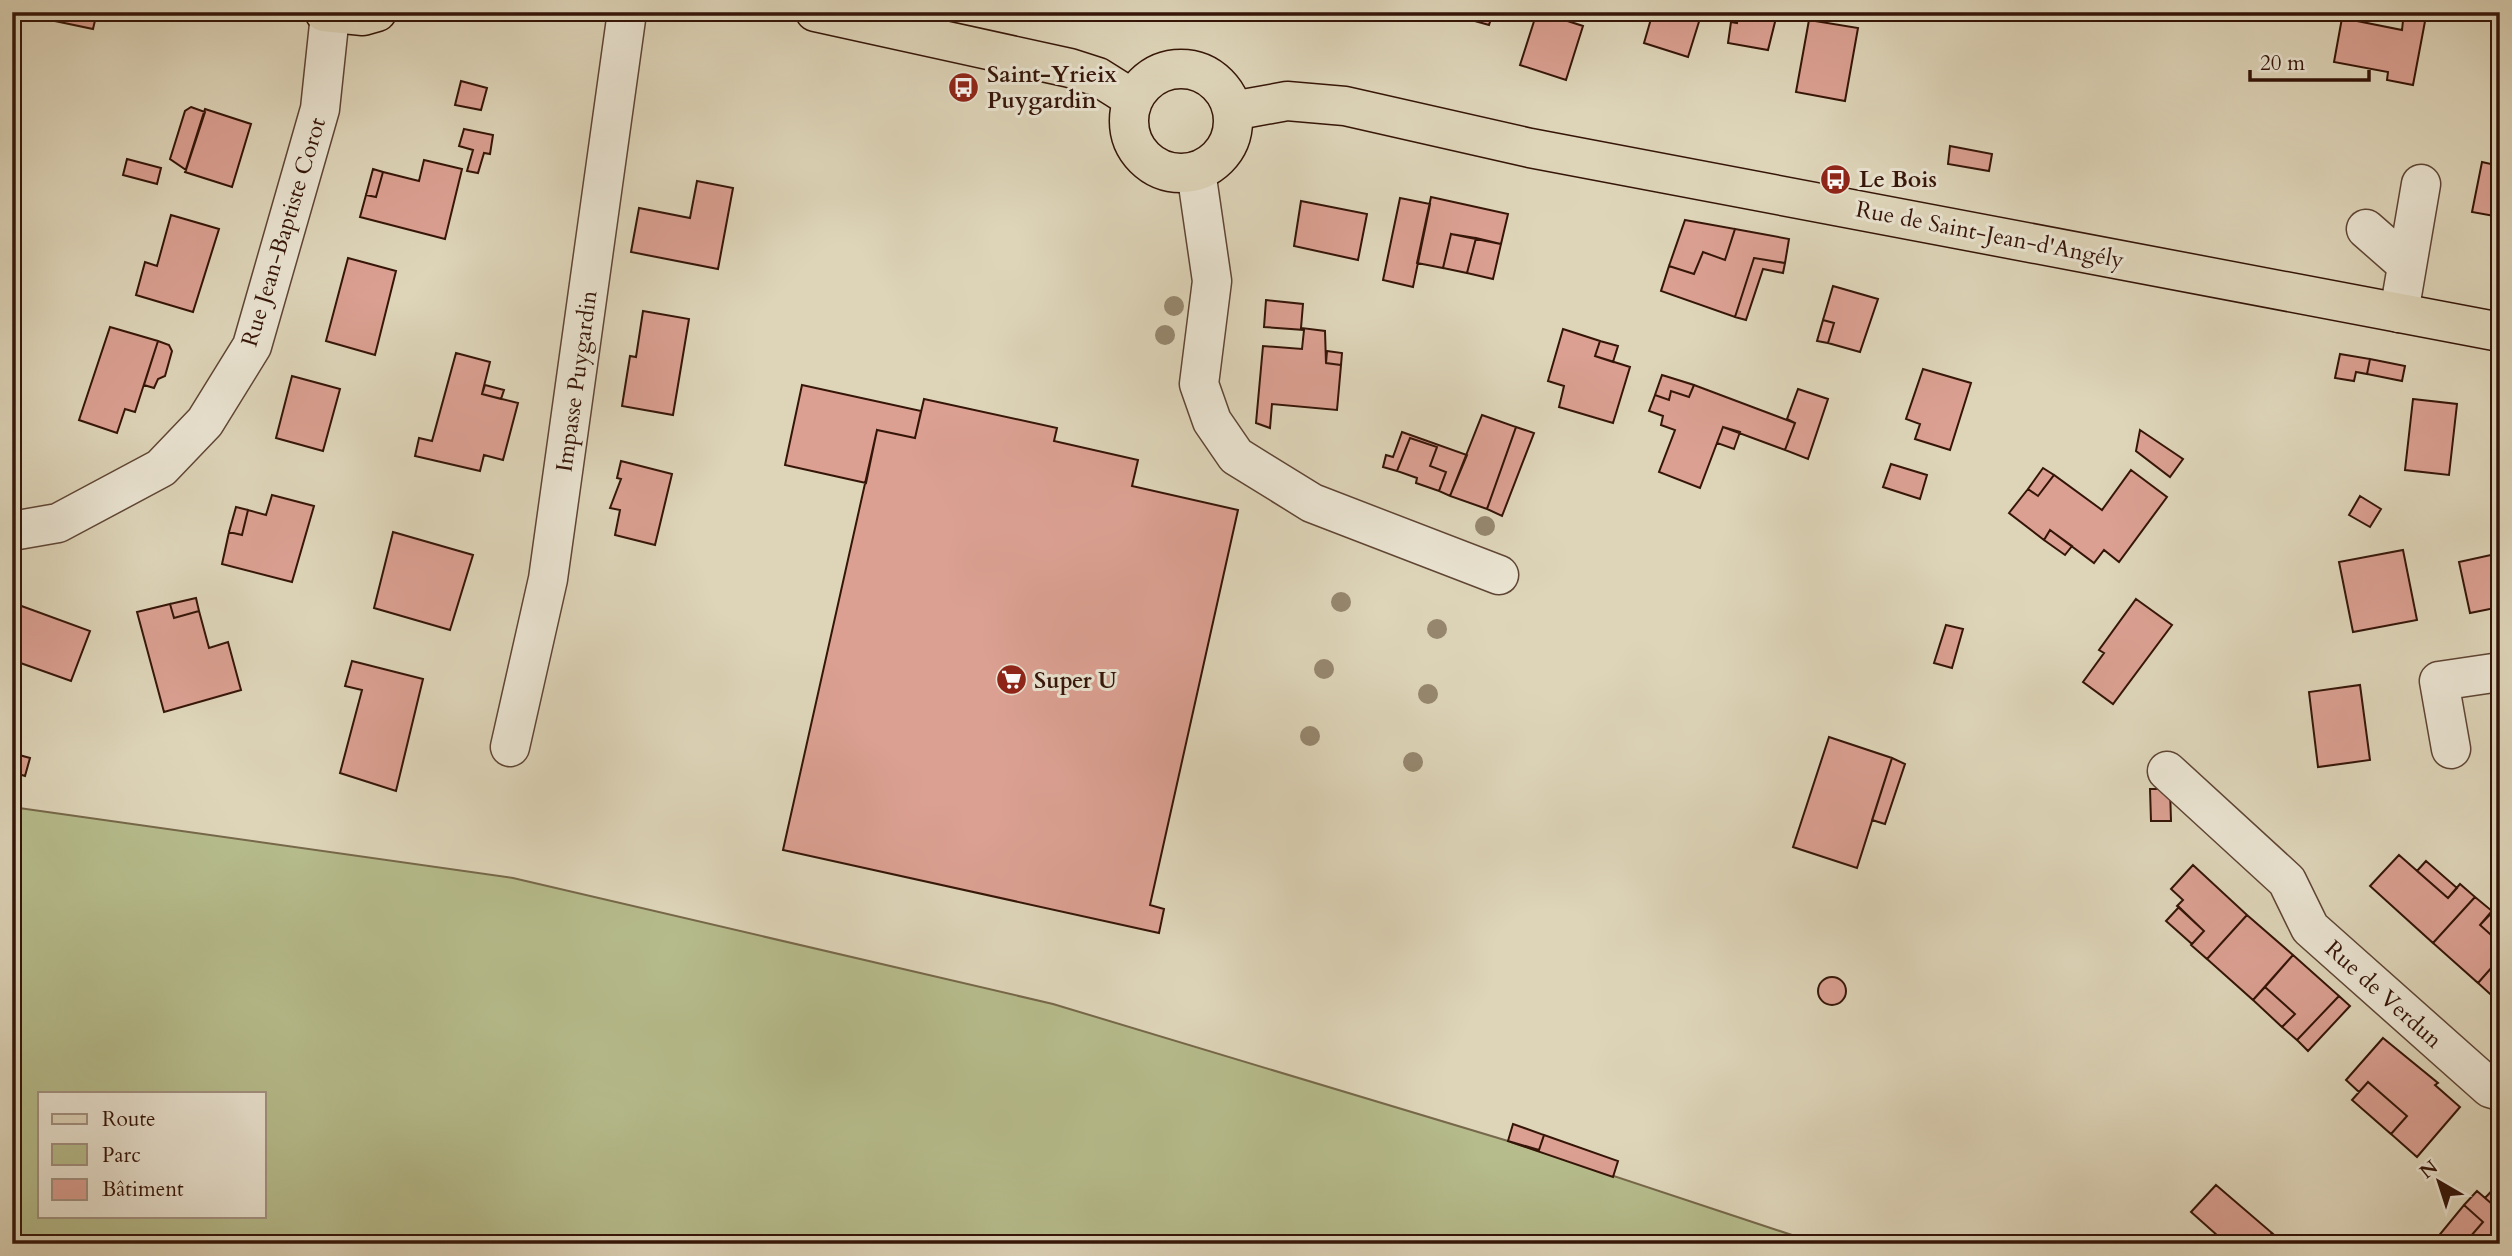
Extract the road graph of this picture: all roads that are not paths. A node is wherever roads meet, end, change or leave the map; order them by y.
1 (377, 12) edge
2 (627, 12) edge
3 (815, 12) edge
4 (327, 13) edge
5 (871, 18) edge
6 (1133, 99) junction
7 (1232, 111) junction
8 (1196, 171) junction
9 (2421, 184) dead end
10 (2367, 229) dead end
11 (2407, 265) junction
12 (2399, 313) junction
13 (2500, 332) edge
14 (12, 531) edge
15 (1499, 575) dead end
16 (2500, 672) edge
17 (510, 747) dead end
18 (2451, 749) dead end
19 (2167, 771) dead end
20 (2500, 1091) edge

1 - 4 main road
2 - 17 street, Impasse Puygardin
3 - 5 main road
4 - 14 street, Rue Jean-Baptiste Corot
5 - 6 main road
6 - 7 main road
6 - 8 main road
7 - 8 main road
7 - 12 main road, Rue de Saint-Jean-d'Angély
8 - 15 street
9 - 11 street
10 - 11 street
11 - 12 street
12 - 13 main road, Rue de Saint-Jean-d'Angély
16 - 18 street
19 - 20 street, Rue de Verdun

